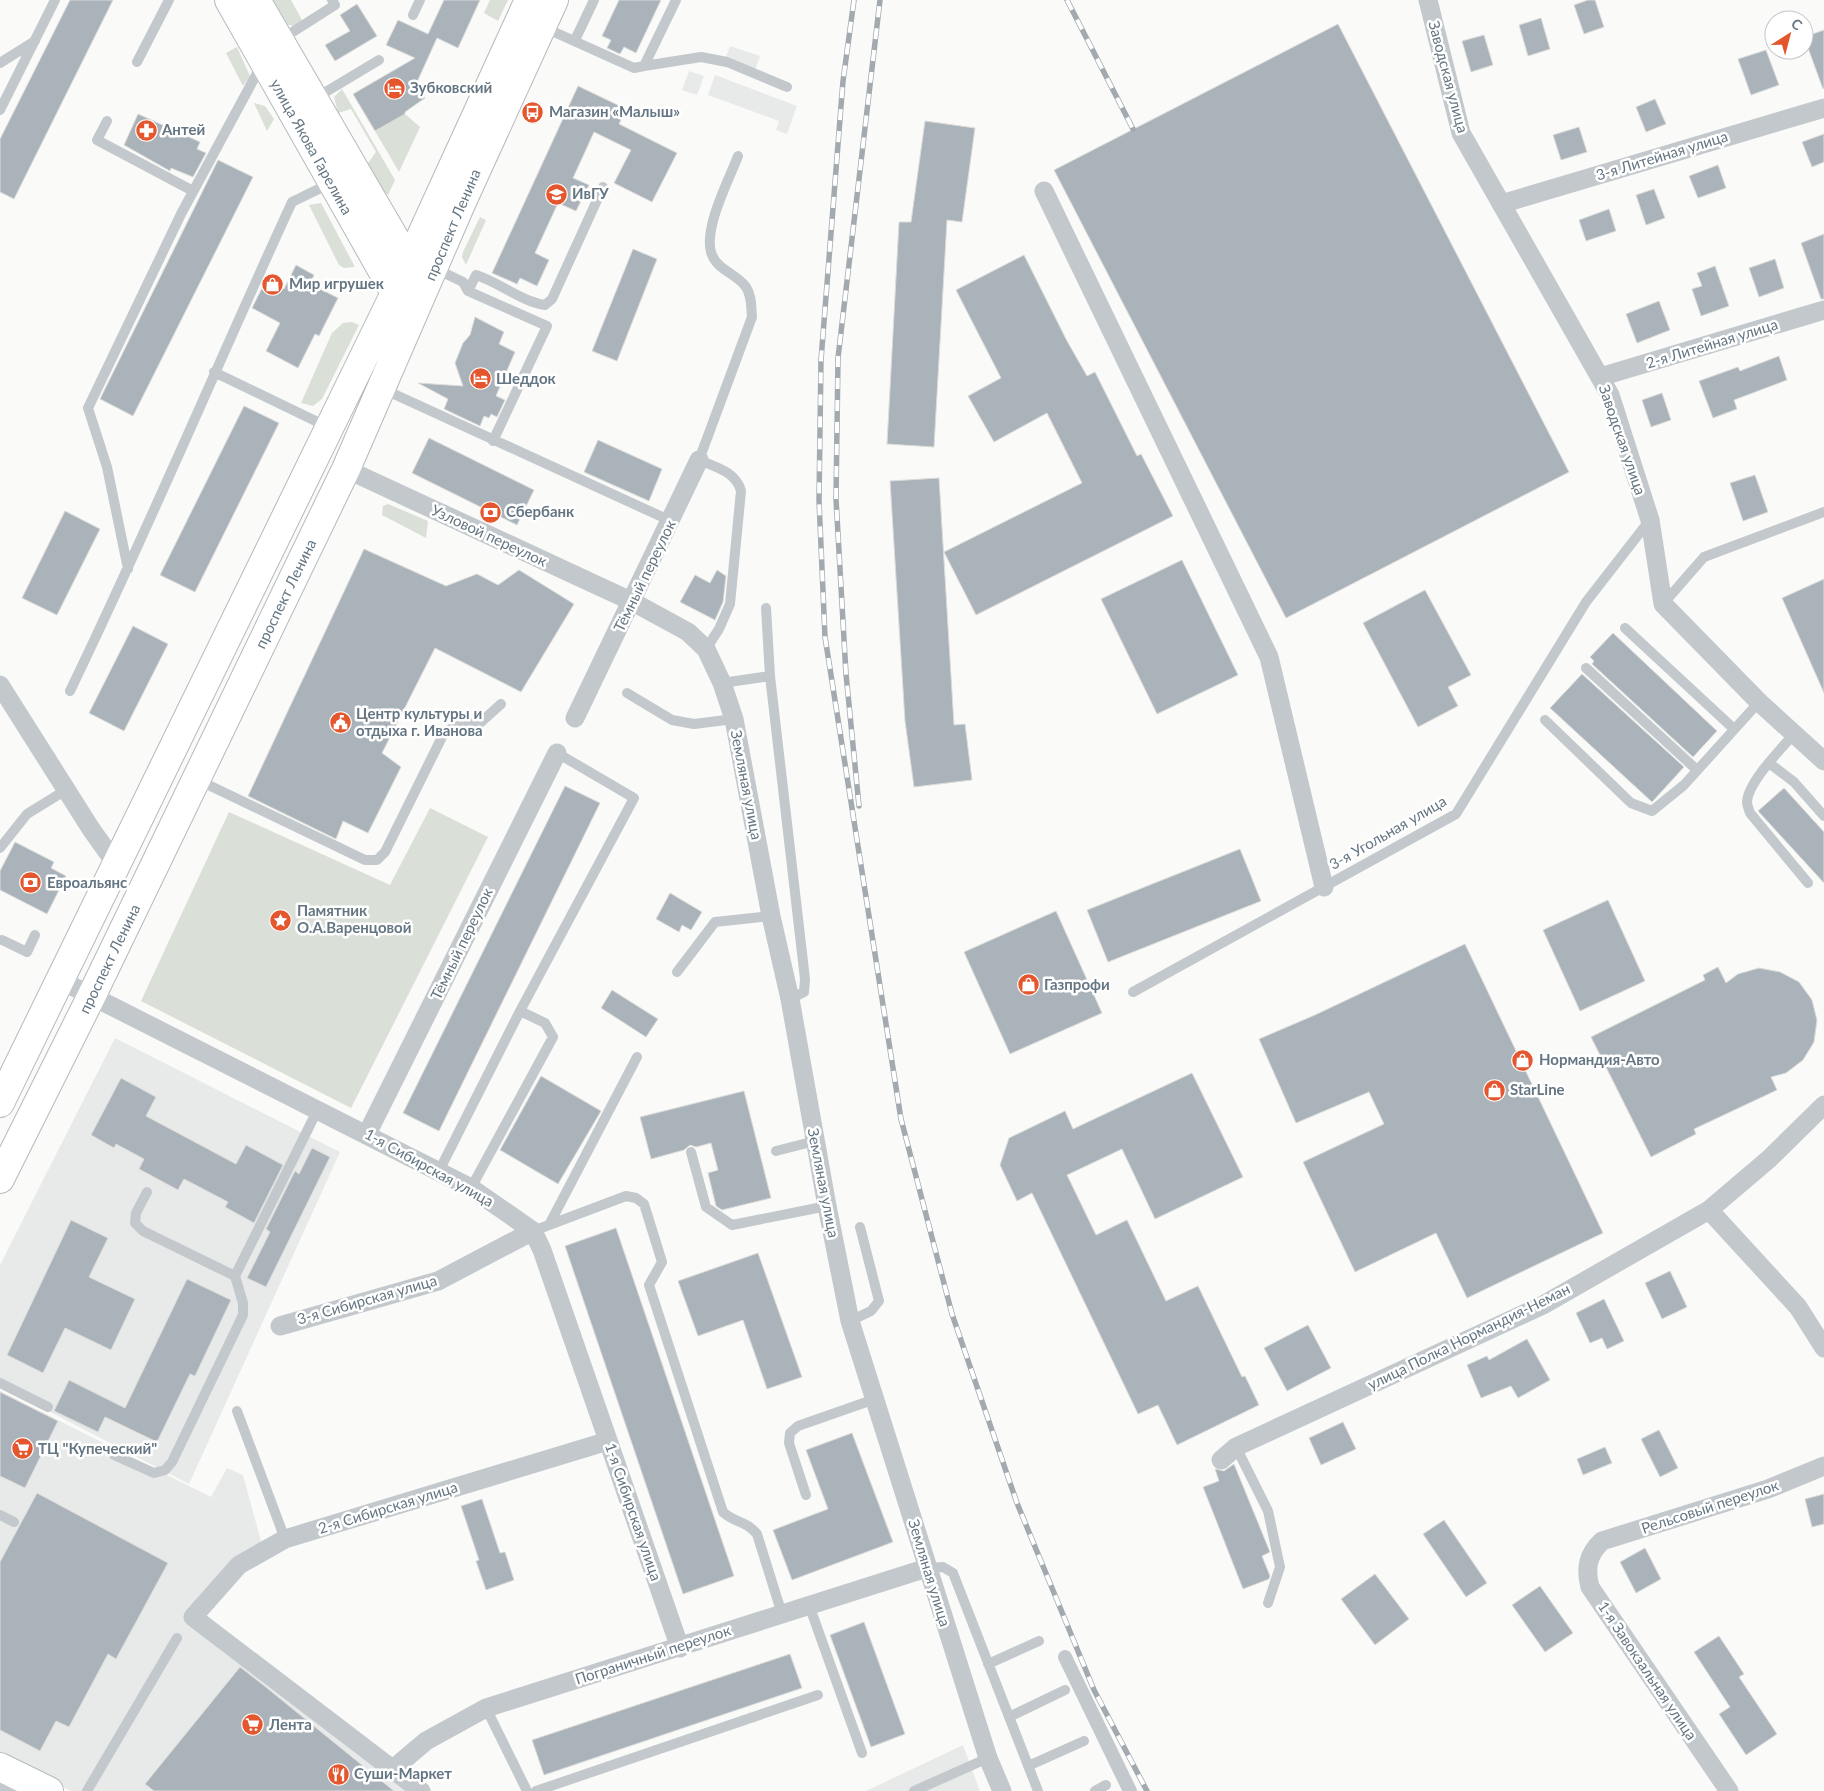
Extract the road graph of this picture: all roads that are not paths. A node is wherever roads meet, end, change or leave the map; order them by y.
1 (55, 0) edge
2 (169, 0) edge
3 (229, 0) edge
4 (256, 0) edge
5 (332, 0) edge
6 (420, 0) edge
7 (529, 0) edge
8 (554, 0) edge
9 (594, 0) edge
10 (676, 0) edge
11 (1428, 0) edge
12 (412, 15) dead end
13 (542, 26) junction
14 (36, 40) junction
15 (576, 40) junction
16 (271, 51) junction
17 (379, 60) dead end
18 (137, 62) dead end
19 (0, 64) edge
20 (644, 66) junction
21 (787, 87) dead end
22 (314, 100) junction
23 (1824, 108) edge
24 (0, 110) edge
25 (107, 121) dead end
26 (738, 156) dead end
27 (331, 183) junction
28 (603, 187) dead end
29 (193, 191) junction
30 (1044, 191) dead end
31 (1501, 204) junction
32 (415, 285) junction
33 (468, 291) junction
34 (1824, 310) edge
35 (214, 372) junction
36 (1600, 377) junction
37 (382, 389) junction
38 (329, 427) junction
39 (493, 441) junction
40 (699, 460) junction
41 (346, 468) junction
42 (1824, 512) edge
43 (1650, 520) junction
44 (671, 521) junction
45 (128, 570) junction
46 (632, 602) junction
47 (1663, 604) junction
48 (766, 608) dead end
49 (1626, 628) dead end
50 (706, 649) junction
51 (1586, 668) dead end
52 (770, 676) junction
53 (722, 683) junction
54 (0, 685) edge
55 (70, 691) dead end
56 (627, 693) dead end
57 (1759, 702) junction
58 (501, 704) dead end
59 (575, 718) dead end
60 (734, 719) junction
61 (1545, 720) dead end
62 (1734, 729) junction
63 (1794, 734) junction
64 (557, 753) joint
65 (1824, 761) edge
66 (1769, 763) junction
67 (1697, 770) junction
68 (197, 779) junction
69 (66, 790) junction
70 (1824, 816) edge
71 (0, 848) edge
72 (116, 864) junction
73 (146, 883) junction
74 (1808, 883) dead end
75 (1324, 887) junction
76 (772, 916) junction
77 (35, 935) dead end
78 (2, 940) dead end
79 (677, 972) dead end
80 (60, 980) junction
81 (1133, 992) dead end
82 (92, 995) junction
83 (790, 999) junction
84 (520, 1011) junction
85 (637, 1057) dead end
86 (0, 1104) edge
87 (1824, 1105) edge
88 (318, 1109) junction
89 (367, 1134) junction
90 (815, 1141) junction
91 (776, 1151) dead end
92 (691, 1152) dead end
93 (438, 1171) junction
94 (0, 1179) edge
95 (471, 1188) junction
96 (147, 1192) dead end
97 (827, 1206) junction
98 (1709, 1210) junction
99 (860, 1227) dead end
100 (541, 1228) junction
101 (235, 1276) junction
102 (850, 1322) junction
103 (280, 1326) dead end
104 (1824, 1348) edge
105 (0, 1383) edge
106 (875, 1399) junction
107 (48, 1407) dead end
108 (237, 1411) dead end
109 (608, 1441) junction
110 (1236, 1447) junction
111 (114, 1455) dead end
112 (1221, 1460) dead end
113 (1824, 1466) edge
114 (806, 1495) dead end
115 (0, 1515) edge
116 (14, 1522) dead end
117 (285, 1540) junction
118 (1596, 1546) joint
119 (927, 1568) junction
120 (1268, 1603) dead end
121 (809, 1606) junction
122 (782, 1614) junction
123 (177, 1638) dead end
124 (1039, 1641) dead end
125 (680, 1648) junction
126 (1064, 1657) dead end
127 (988, 1664) junction
128 (1065, 1690) dead end
129 (818, 1695) dead end
130 (486, 1708) junction
131 (1009, 1716) junction
132 (1084, 1741) dead end
133 (862, 1753) dead end
134 (988, 1758) junction
135 (1028, 1766) junction
136 (0, 1767) edge
137 (393, 1769) junction
138 (1106, 1785) dead end
139 (0, 1787) edge
140 (7, 1791) edge
141 (49, 1791) edge
142 (87, 1791) edge
143 (421, 1791) edge
144 (527, 1791) edge
145 (536, 1791) edge
146 (914, 1791) edge
147 (1002, 1791) edge
148 (1038, 1791) edge
149 (1095, 1791) edge
150 (1130, 1791) edge
151 (1729, 1791) edge

1 - 14 lane
2 - 18 lane
3 - 16 main road, улица Якова Гарелина
4 - 16 main road, улица Якова Гарелина
5 - 16 lane
6 - 12 lane
7 - 32 main road, проспект Ленина
8 - 13 main road, проспект Ленина
9 - 15 lane
10 - 20 lane
11 - 31 street, Заводская улица
13 - 15 lane
13 - 32 main road, проспект Ленина
14 - 19 lane
14 - 24 lane
15 - 20 lane
16 - 22 main road, улица Якова Гарелина
16 - 27 main road, улица Якова Гарелина
16 - 29 lane
17 - 22 lane
20 - 21 lane
22 - 32 main road, улица Якова Гарелина
23 - 31 street, 3-я Литейная улица
25 - 29 lane
26 - 40 lane
27 - 32 main road, улица Якова Гарелина
27 - 35 lane
28 - 33 lane
29 - 45 lane
30 - 75 street
31 - 36 street, Заводская улица
32 - 33 lane
32 - 37 main road, проспект Ленина
32 - 38 main road, проспект Ленина
33 - 39 lane
34 - 36 street, 2-я Литейная улица
35 - 38 lane
35 - 45 lane
36 - 43 street, Заводская улица
37 - 39 lane
37 - 41 main road, проспект Ленина
38 - 72 main road, проспект Ленина
39 - 44 lane
40 - 44 street, Тёмный переулок
40 - 50 lane
41 - 46 street, Узловой переулок
41 - 68 main road, проспект Ленина
42 - 47 lane
43 - 47 street, Заводская улица
43 - 75 lane, 3-я Угольная улица
44 - 46 street, Тёмный переулок
45 - 55 lane
46 - 50 street, Земляная улица
46 - 59 street, Тёмный переулок
47 - 57 street
48 - 52 lane
49 - 62 lane
50 - 53 street, Земляная улица
51 - 67 lane
52 - 53 lane
52 - 83 lane
53 - 60 street, Земляная улица
54 - 69 street
56 - 60 lane
57 - 62 lane
57 - 63 street
58 - 68 lane
60 - 76 street, Земляная улица
61 - 67 lane
62 - 67 lane
63 - 65 street
63 - 66 lane
64 - 84 lane
64 - 89 street, Тёмный переулок
66 - 70 lane
66 - 74 lane
68 - 73 main road, проспект Ленина
69 - 71 lane
69 - 72 street
72 - 73 main road
72 - 80 main road, проспект Ленина
73 - 82 main road, проспект Ленина
75 - 81 lane, 3-я Угольная улица
76 - 79 lane
76 - 83 street, Земляная улица
77 - 78 lane
80 - 82 street, 1-я Сибирская улица
80 - 86 main road, проспект Ленина
82 - 88 street, 1-я Сибирская улица
82 - 94 main road, проспект Ленина
83 - 90 street, Земляная улица
84 - 93 lane
84 - 95 lane
85 - 100 lane
87 - 98 street, улица Полка Нормандия-Неман
88 - 89 street, 1-я Сибирская улица
88 - 101 lane
89 - 93 street, 1-я Сибирская улица
90 - 91 lane
90 - 97 street, Земляная улица
92 - 97 lane
93 - 95 street, 1-я Сибирская улица
95 - 100 street, 1-я Сибирская улица
96 - 101 lane
97 - 102 street, Земляная улица
98 - 104 street
98 - 110 street, улица Полка Нормандия-Неман
99 - 102 lane
100 - 103 street, 3-я Сибирская улица
100 - 109 street, 1-я Сибирская улица
100 - 122 lane
101 - 111 lane
102 - 106 street, Земляная улица
105 - 107 lane
106 - 114 lane
106 - 119 street, Земляная улица
108 - 117 lane
109 - 117 street, 2-я Сибирская улица
109 - 125 street, 1-я Сибирская улица
110 - 112 street, улица Полка Нормандия-Неман
110 - 120 lane
113 - 118 street, Рельсовый переулок
115 - 116 lane
117 - 137 street, 2-я Сибирская улица
118 - 151 street, 1-я Завокзальная улица
119 - 121 street, Пограничный переулок
119 - 127 lane
119 - 134 street, Земляная улица
121 - 122 street, Пограничный переулок
121 - 133 lane
122 - 125 street, Пограничный переулок
123 - 142 lane
124 - 127 lane
125 - 130 street, Пограничный переулок
126 - 150 street
127 - 131 lane
128 - 131 lane
129 - 145 lane
130 - 137 street, Пограничный переулок
130 - 144 lane
131 - 135 lane
132 - 135 lane
134 - 146 lane
134 - 147 street, Земляная улица
135 - 148 lane
136 - 141 main road
137 - 143 street
138 - 149 lane
139 - 140 street

